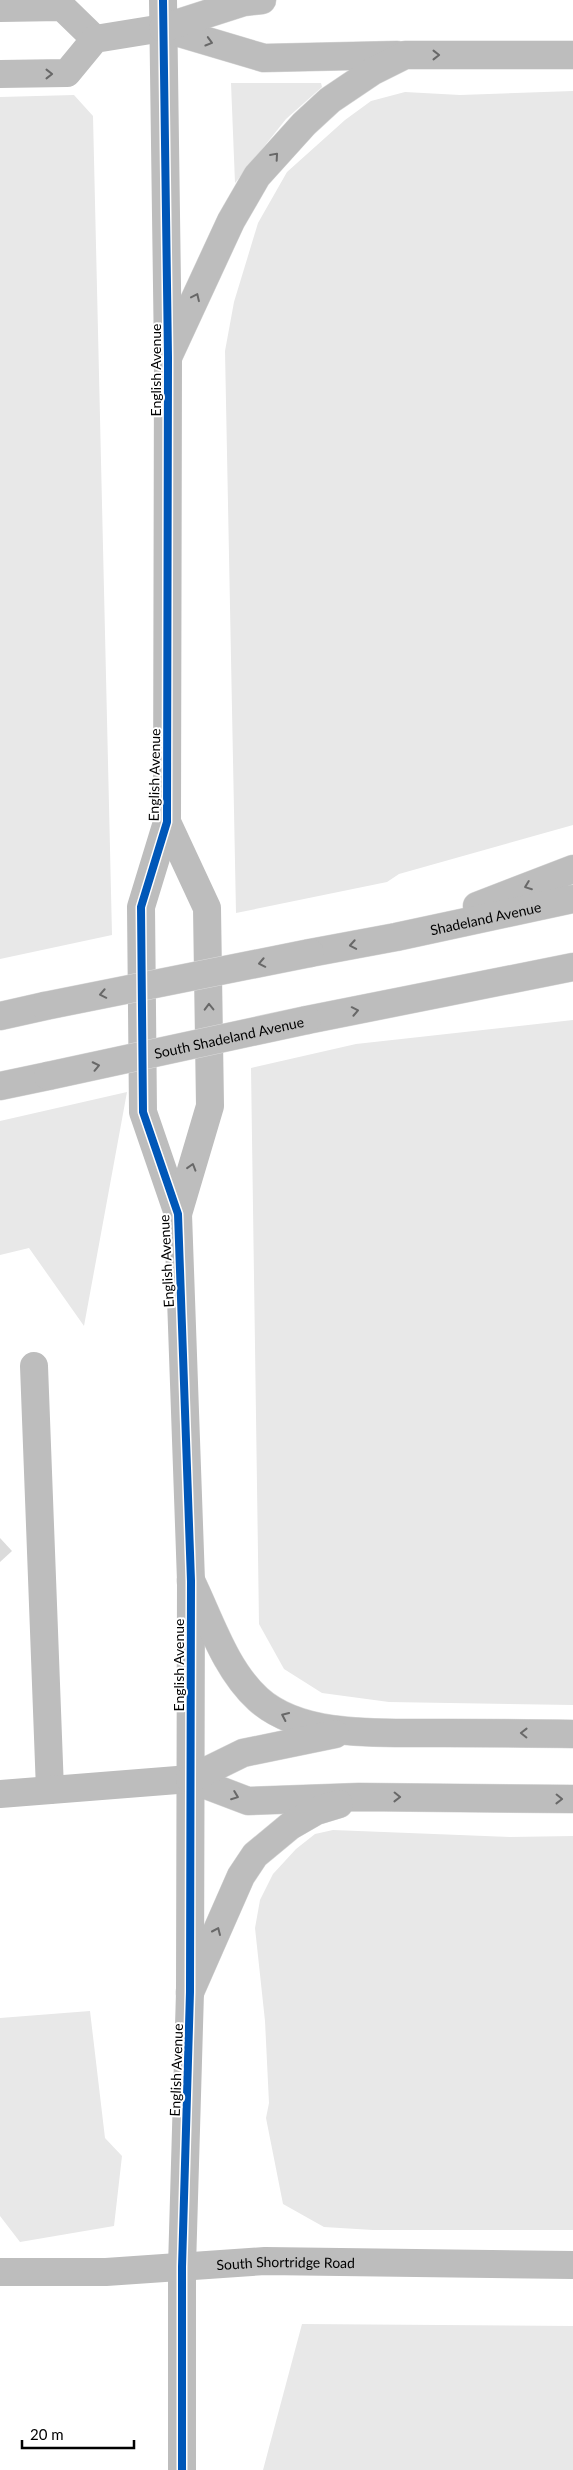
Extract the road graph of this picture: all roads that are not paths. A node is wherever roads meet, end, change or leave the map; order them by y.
1 (163, 0) edge
2 (262, 0) edge
3 (0, 8) edge
4 (163, 28) junction
5 (95, 39) junction
6 (406, 55) junction
7 (573, 55) edge
8 (0, 74) edge
9 (168, 357) junction
10 (167, 822) junction
11 (573, 868) edge
12 (573, 899) edge
13 (396, 937) junction
14 (573, 967) edge
15 (573, 984) edge
16 (458, 991) junction
17 (0, 1016) edge
18 (0, 1086) edge
19 (178, 1214) junction
20 (34, 1366) dead end
21 (191, 1581) junction
22 (349, 1732) junction
23 (573, 1734) edge
24 (190, 1779) junction
25 (50, 1790) junction
26 (0, 1794) edge
27 (359, 1797) junction
28 (573, 1799) edge
29 (190, 1992) junction
30 (573, 2265) edge
31 (182, 2267) junction
32 (0, 2272) edge
33 (182, 2470) edge

1 - 4 main road, English Avenue
2 - 4 main road
3 - 5 main road
4 - 5 main road
4 -> 6 main road
4 - 9 main road, English Avenue
8 -> 5 main road
6 -> 7 main road
9 -> 6 main road
9 - 10 main road, English Avenue
10 - 19 main road, English Avenue
19 -> 10 main road, English Avenue
11 -> 13 main road
12 - 13 main road, Shadeland Avenue
13 -> 17 main road, bridge
14 - 16 main road
15 - 16 main road
18 -> 16 main road, South Shadeland Avenue, bridge
19 - 21 main road, English Avenue
20 - 25 main road
22 -> 21 main road
21 - 24 main road, English Avenue
23 -> 22 main road
22 - 24 main road
24 - 25 main road
24 -> 27 main road
24 - 29 main road, English Avenue
25 - 26 main road
27 -> 28 main road
29 -> 27 main road
29 - 31 main road, English Avenue
30 - 31 main road, South Shortridge Road
31 - 32 main road, South Shortridge Road
31 - 33 main road, English Avenue

